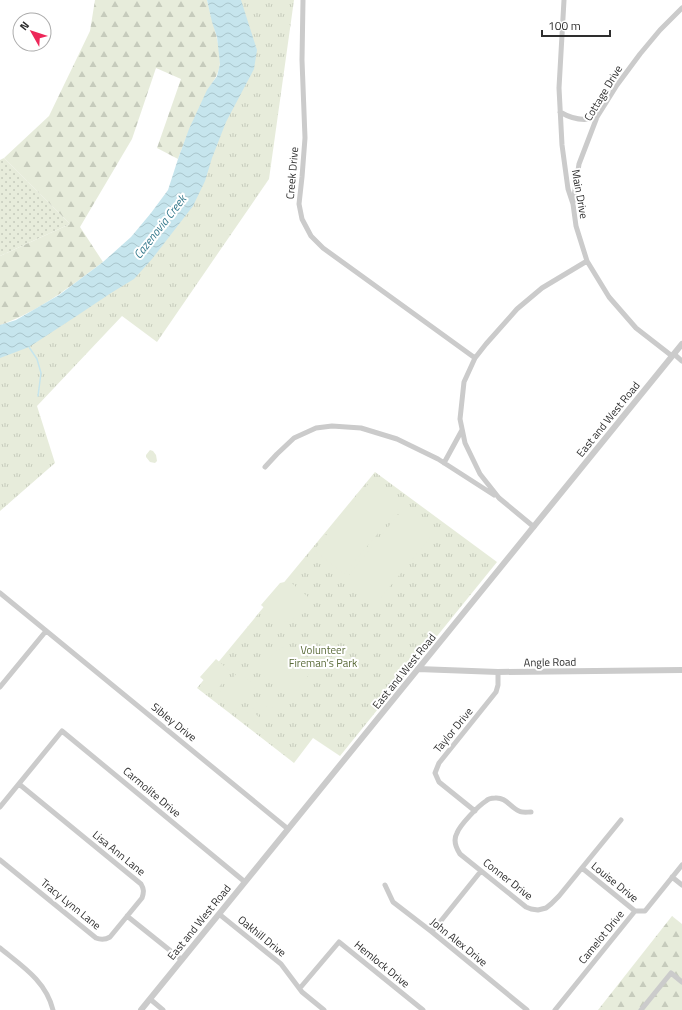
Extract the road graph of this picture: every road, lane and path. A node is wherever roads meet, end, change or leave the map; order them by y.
1 (303, 0) edge
2 (564, 0) edge
3 (682, 8) edge
4 (560, 112) junction
5 (597, 117) junction
6 (573, 204) junction
7 (587, 261) junction
8 (682, 344) edge
9 (673, 355) junction
10 (475, 358) junction
11 (682, 361) edge
12 (462, 430) junction
13 (444, 463) junction
14 (266, 467) dead end
15 (499, 498) junction
16 (534, 527) junction
17 (0, 593) edge
18 (46, 631) junction
19 (418, 669) junction
20 (682, 670) edge
21 (498, 672) junction
22 (0, 686) edge
23 (19, 784) junction
24 (0, 807) edge
25 (475, 811) junction
26 (531, 812) dead end
27 (621, 820) dead end
28 (288, 829) junction
29 (0, 860) edge
30 (682, 865) edge
31 (582, 868) junction
32 (481, 871) junction
33 (672, 877) junction
34 (245, 882) junction
35 (385, 885) dead end
36 (682, 885) edge
37 (636, 911) junction
38 (219, 914) junction
39 (127, 916) junction
40 (432, 932) junction
41 (0, 948) edge
42 (182, 960) junction
43 (682, 982) edge
44 (300, 988) junction
45 (150, 999) junction
46 (53, 1010) edge
47 (141, 1010) edge
48 (163, 1010) edge
49 (324, 1010) edge
50 (423, 1010) edge
51 (527, 1010) edge
52 (555, 1010) edge
53 (641, 1010) edge

1 - 10 street, Creek Drive
2 - 4 street, Main Drive
3 - 5 street, Cottage Drive
4 - 5 street
4 - 6 street, Main Drive
5 - 6 street, Cottage Drive
6 - 7 street, Main Drive
7 - 9 street, Main Drive
7 - 10 street
8 - 9 street, East and West Road
9 - 11 street, Main Drive
9 - 16 street, East and West Road
10 - 12 street
12 - 13 street
12 - 15 street
13 - 14 street
13 - 15 street
15 - 16 street
16 - 19 street, East and West Road
17 - 18 street, Sibley Drive
18 - 22 street
18 - 28 street, Sibley Drive
19 - 21 street, Angle Road
19 - 28 street, East and West Road
20 - 21 street, Angle Road
21 - 25 street, Taylor Drive
23 - 24 street
23 - 34 street, Carmolite Drive
23 - 39 street, Lisa Ann Lane
25 - 26 street
25 - 32 street, Conner Drive
27 - 31 street
28 - 34 street, East and West Road
29 - 39 street, Tracy Lynn Lane
30 - 33 street, Camelot Drive
31 - 32 street, Conner Drive
31 - 37 street, Louise Drive
32 - 40 street
33 - 36 street
33 - 37 street, Camelot Drive
34 - 38 street, East and West Road
35 - 40 street, John Alex Drive
37 - 52 street, Camelot Drive
38 - 42 street, East and West Road
38 - 44 street, Oakhill Drive
39 - 42 street
40 - 51 street, John Alex Drive
41 - 46 street
42 - 45 street, East and West Road
43 - 53 street
44 - 49 street, Oakhill Drive
44 - 50 street, Hemlock Drive
45 - 47 street, East and West Road
45 - 48 street

